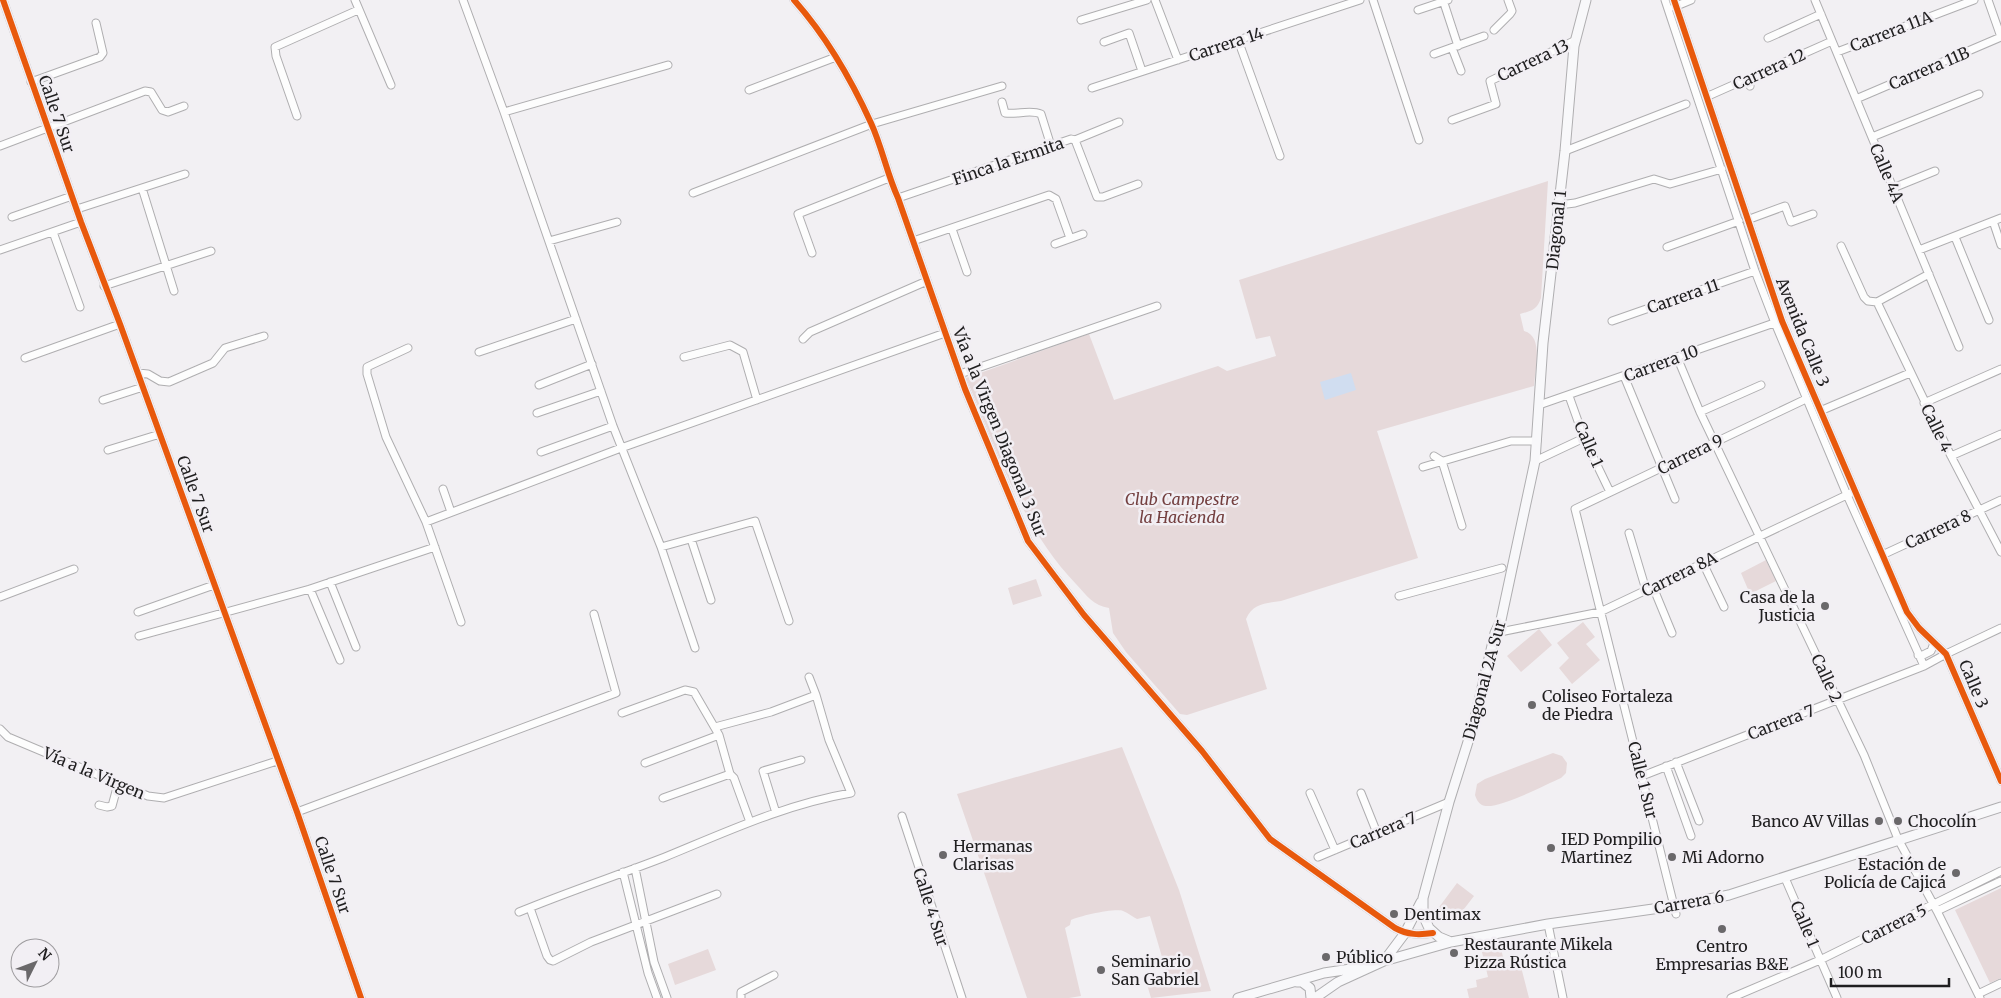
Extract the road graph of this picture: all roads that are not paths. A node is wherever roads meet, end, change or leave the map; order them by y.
1 (3, 0) edge
2 (355, 0) edge
3 (463, 0) edge
4 (794, 0) edge
5 (1147, 0) edge
6 (1155, 0) edge
7 (1360, 0) edge
8 (1373, 0) edge
9 (1445, 0) edge
10 (1508, 0) edge
11 (1586, 0) edge
12 (1665, 0) edge
13 (1691, 0) edge
14 (1815, 0) edge
15 (1974, 0) edge
16 (1988, 0) edge
17 (1676, 3) edge
18 (1669, 9) junction
19 (358, 10) junction
20 (1418, 10) dead end
21 (1821, 14) junction
22 (1081, 20) dead end
23 (96, 23) dead end
24 (1494, 30) dead end
25 (1484, 36) dead end
26 (2001, 37) edge
27 (1768, 38) dead end
28 (1238, 40) junction
29 (1576, 40) junction
30 (1832, 41) junction
31 (1104, 42) dead end
32 (1455, 47) junction
33 (1837, 52) junction
34 (1434, 54) dead end
35 (836, 57) junction
36 (1178, 60) junction
37 (668, 65) dead end
38 (1142, 71) junction
39 (1461, 71) dead end
40 (31, 82) junction
41 (391, 85) dead end
42 (1002, 86) dead end
43 (1092, 88) dead end
44 (749, 90) dead end
45 (1979, 94) dead end
46 (1706, 97) junction
47 (1856, 99) junction
48 (1002, 102) dead end
49 (1686, 104) dead end
50 (184, 106) dead end
51 (504, 112) junction
52 (297, 116) dead end
53 (1452, 120) dead end
54 (1119, 122) dead end
55 (872, 124) junction
56 (47, 129) junction
57 (1872, 137) junction
58 (1076, 140) junction
59 (1419, 140) dead end
60 (0, 146) edge
61 (1051, 146) junction
62 (1565, 151) junction
63 (1280, 156) dead end
64 (1722, 169) junction
65 (1935, 171) dead end
66 (185, 174) dead end
67 (889, 178) junction
68 (1138, 184) dead end
69 (142, 188) junction
70 (1893, 188) junction
71 (693, 193) dead end
72 (72, 196) junction
73 (898, 198) junction
74 (1558, 206) junction
75 (77, 209) junction
76 (1812, 214) dead end
77 (12, 217) dead end
78 (2001, 218) edge
79 (1743, 221) junction
80 (1993, 221) junction
81 (81, 222) junction
82 (617, 222) dead end
83 (952, 229) junction
84 (53, 232) junction
85 (1083, 234) dead end
86 (1955, 237) junction
87 (1070, 238) junction
88 (549, 240) junction
89 (913, 241) junction
90 (1055, 244) dead end
91 (2001, 245) edge
92 (1841, 246) dead end
93 (1667, 247) dead end
94 (0, 250) edge
95 (1919, 250) junction
96 (211, 251) dead end
97 (812, 253) dead end
98 (165, 266) junction
99 (1755, 271) junction
100 (967, 272) dead end
101 (1929, 274) junction
102 (926, 281) junction
103 (104, 286) junction
104 (174, 291) dead end
105 (1877, 302) junction
106 (1156, 306) dead end
107 (80, 307) dead end
108 (576, 319) junction
109 (1989, 320) dead end
110 (1612, 321) dead end
111 (1778, 322) junction
112 (120, 324) junction
113 (945, 333) junction
114 (264, 336) dead end
115 (803, 339) dead end
116 (1959, 347) dead end
117 (408, 348) dead end
118 (479, 352) dead end
119 (684, 357) dead end
120 (1677, 357) junction
121 (25, 358) dead end
122 (592, 364) junction
123 (2001, 369) edge
124 (138, 373) junction
125 (1910, 373) junction
126 (960, 374) junction
127 (1624, 376) junction
128 (539, 385) dead end
129 (1760, 385) dead end
130 (143, 387) junction
131 (601, 392) junction
132 (1569, 396) junction
133 (1806, 399) junction
134 (103, 400) dead end
135 (757, 400) junction
136 (1924, 403) junction
137 (1539, 405) junction
138 (1820, 411) junction
139 (1700, 412) junction
140 (537, 413) dead end
141 (613, 426) junction
142 (160, 434) junction
143 (2001, 434) edge
144 (1584, 438) junction
145 (1537, 441) junction
146 (1715, 442) junction
147 (621, 448) junction
148 (108, 450) dead end
149 (541, 452) dead end
150 (1434, 456) dead end
151 (1951, 456) junction
152 (1535, 460) junction
153 (1442, 461) junction
154 (1423, 467) dead end
155 (1662, 467) junction
156 (443, 489) dead end
157 (1855, 491) junction
158 (1610, 492) junction
159 (1847, 495) junction
160 (1675, 499) dead end
161 (2001, 500) edge
162 (1575, 509) joint
163 (1978, 510) junction
164 (451, 512) junction
165 (426, 522) junction
166 (1462, 526) dead end
167 (1628, 533) dead end
168 (1760, 536) junction
169 (691, 539) junction
170 (435, 547) junction
171 (661, 547) junction
172 (2001, 552) edge
173 (1883, 555) junction
174 (1875, 559) junction
175 (1703, 563) junction
176 (1502, 568) dead end
177 (74, 569) dead end
178 (330, 582) junction
179 (214, 585) junction
180 (310, 588) junction
181 (1649, 589) junction
182 (1399, 596) dead end
183 (0, 597) edge
184 (710, 600) dead end
185 (1724, 608) dead end
186 (138, 612) dead end
187 (1600, 612) junction
188 (224, 614) junction
189 (594, 614) dead end
190 (788, 621) dead end
191 (461, 622) dead end
192 (2001, 628) edge
193 (1495, 633) junction
194 (1672, 633) dead end
195 (139, 636) dead end
196 (1934, 643) junction
197 (356, 647) dead end
198 (694, 648) dead end
199 (1946, 654) junction
200 (1918, 655) junction
201 (340, 660) dead end
202 (1924, 666) junction
203 (809, 677) dead end
204 (816, 695) junction
205 (1837, 700) junction
206 (622, 713) dead end
207 (715, 727) junction
208 (0, 729) edge
209 (719, 735) junction
210 (801, 760) dead end
211 (277, 761) junction
212 (1676, 762) junction
213 (645, 763) dead end
214 (1666, 766) junction
215 (730, 774) junction
216 (1642, 776) junction
217 (2001, 781) edge
218 (118, 784) junction
219 (1310, 793) dead end
220 (1361, 793) dead end
221 (663, 798) dead end
222 (1449, 802) junction
223 (99, 805) dead end
224 (2001, 807) edge
225 (297, 812) junction
226 (776, 812) junction
227 (902, 816) dead end
228 (1699, 821) dead end
229 (750, 822) junction
230 (1378, 833) junction
231 (1691, 836) dead end
232 (1898, 839) junction
233 (1335, 850) junction
234 (1318, 857) dead end
235 (635, 868) junction
236 (623, 872) junction
237 (2001, 872) edge
238 (1785, 878) junction
239 (2001, 880) edge
240 (637, 881) junction
241 (626, 885) junction
242 (717, 894) dead end
243 (1423, 898) junction
244 (530, 908) junction
245 (1936, 908) junction
246 (1675, 910) junction
247 (519, 912) dead end
248 (646, 921) junction
249 (1548, 924) junction
250 (636, 925) junction
251 (1405, 933) junction
252 (1433, 933) junction
253 (1451, 942) junction
254 (650, 944) junction
255 (641, 945) junction
256 (1820, 960) junction
257 (1384, 961) junction
258 (1370, 967) junction
259 (774, 975) dead end
260 (1297, 982) junction
261 (662, 983) junction
262 (2001, 983) edge
263 (652, 986) junction
264 (1979, 996) edge
265 (361, 998) edge
266 (657, 998) edge
267 (667, 998) edge
268 (741, 998) edge
269 (962, 998) edge
270 (1238, 998) edge
271 (1313, 998) edge
272 (1563, 998) edge
273 (1731, 998) edge
274 (1837, 998) edge

1 - 40 street, Calle 7 Sur
2 - 19 street
3 - 51 street
4 - 35 street, Vía a la Virgen Diagonal 3 Sur
5 - 22 street
6 - 36 street
7 - 28 street, Carrera 14
8 - 59 street
9 - 20 street
9 - 32 street
10 - 24 street
11 - 29 main road, Diagonal 1
12 - 18 street, Avenida Calle 3
13 - 17 street
14 - 21 street, Calle 4A
15 - 33 street, Carrera 11A
16 - 26 street
17 - 18 street
17 - 46 street, Avenida Calle 3
18 - 64 street, Avenida Calle 3
19 - 41 street
19 - 52 street
21 - 27 street
21 - 30 street, Calle 4A
23 - 40 street
25 - 32 street
26 - 47 street, Carrera 11B
28 - 36 street, Carrera 14
28 - 63 street
29 - 53 street, Carrera 13
29 - 62 main road, Diagonal 1
30 - 33 street, Calle 4A
30 - 46 street, Carrera 12
31 - 38 street
32 - 34 street
32 - 39 street
33 - 47 street, Calle 4A
35 - 44 street
35 - 55 street, Vía a la Virgen Diagonal 3 Sur
36 - 38 street, Carrera 14
37 - 51 street
38 - 43 street, Carrera 14
40 - 56 street, Calle 7 Sur
42 - 55 street
45 - 57 street
46 - 79 street, Avenida Calle 3
47 - 57 street, Calle 4A
48 - 61 street
49 - 62 street
50 - 56 street
51 - 88 street
54 - 58 street
55 - 67 street, Vía a la Virgen Diagonal 3 Sur
55 - 71 street
56 - 60 street
56 - 72 street, Calle 7 Sur
57 - 70 street, Calle 4A
58 - 61 street, Finca la Ermita
58 - 68 street, Finca la Ermita
61 - 73 street, Finca la Ermita
62 - 74 main road, Diagonal 1
64 - 74 street
64 - 79 street, Avenida Calle 3
65 - 70 street
66 - 69 street
67 - 73 street, Vía a la Virgen Diagonal 3 Sur
67 - 97 street
69 - 75 street
69 - 98 street
70 - 95 street, Calle 4A
72 - 75 street, Calle 7 Sur
72 - 77 street
73 - 89 street, Vía a la Virgen Diagonal 3 Sur
74 - 137 main road, Diagonal 1
75 - 81 street, Calle 7 Sur
76 - 79 street
78 - 80 street
79 - 93 street
79 - 99 street, Avenida Calle 3
79 - 111 street, Avenida Calle 3
80 - 86 street
80 - 91 street
81 - 84 street
81 - 103 street, Calle 7 Sur
82 - 88 street
83 - 87 street
83 - 89 street
83 - 100 street
84 - 94 street
84 - 107 street
85 - 87 street
86 - 95 street
86 - 109 street
87 - 90 street
88 - 108 street
89 - 102 street, Vía a la Virgen Diagonal 3 Sur
92 - 105 street
95 - 101 street, Calle 4A
96 - 98 street
98 - 103 street
98 - 104 street
99 - 110 street, Carrera 11
99 - 111 street, Avenida Calle 3
101 - 105 street
101 - 116 street, Calle 4A
102 - 113 street, Vía a la Virgen Diagonal 3 Sur
102 - 115 street
103 - 112 street, Calle 7 Sur
105 - 125 street, Calle 4
106 - 126 street
108 - 118 street
108 - 122 street
111 - 120 street, Carrera 10
111 - 133 street, Avenida Calle 3
111 - 138 street, Avenida Calle 3
112 - 121 street
112 - 124 street, Calle 7 Sur
113 - 126 street, Vía a la Virgen Diagonal 3 Sur
113 - 135 street
114 - 124 street
117 - 165 street
119 - 135 street
120 - 127 street, Carrera 10
120 - 139 street, Calle 2
122 - 128 street
122 - 131 street
123 - 136 street
124 - 130 street, Calle 7 Sur
125 - 136 street, Calle 4
125 - 138 street
126 - 251 street, Vía a la Virgen Diagonal 3 Sur
127 - 132 street, Carrera 10
127 - 155 street
129 - 139 street
130 - 134 street
130 - 142 street, Calle 7 Sur
131 - 140 street
131 - 141 street
132 - 137 street, Carrera 10
132 - 144 street, Calle 1
133 - 146 street, Carrera 9
133 - 159 street, Avenida Calle 3
135 - 147 street
136 - 151 street, Calle 4
137 - 145 main road, Diagonal 1
138 - 157 street, Avenida Calle 3
139 - 146 street, Calle 2
141 - 147 street
141 - 149 street
142 - 148 street
142 - 179 street, Calle 7 Sur
143 - 151 street
144 - 152 street
144 - 158 street, Calle 1
145 - 152 main road, Diagonal 1
145 - 153 street
146 - 155 street, Carrera 9
146 - 168 street, Calle 2
147 - 164 street
147 - 171 street
150 - 153 street
151 - 163 street, Calle 4
152 - 193 main road, Diagonal 2A Sur
153 - 154 street
153 - 166 street
155 - 158 street, Carrera 9
155 - 160 street
156 - 164 street
157 - 159 street, Carrera 8A
157 - 173 street, Avenida Calle 3
158 - 162 street, Carrera 9
159 - 168 street, Carrera 8A
159 - 174 street, Avenida Calle 3
161 - 163 street, Carrera 8
162 - 187 street, Calle 1 Sur
163 - 172 street, Calle 4
163 - 173 street, Carrera 8
164 - 165 street
165 - 170 street
167 - 181 street
168 - 175 street, Carrera 8A
168 - 205 street, Calle 2
169 - 171 street
169 - 184 street
169 - 190 street
170 - 178 street
170 - 191 street
171 - 198 street
173 - 174 street, Carrera 8
173 - 196 street, Avenida Calle 3
174 - 200 street, Avenida Calle 3
175 - 181 street, Carrera 8A
175 - 185 street
176 - 182 street
177 - 183 street
178 - 180 street
178 - 197 street
179 - 186 street
179 - 188 street, Calle 7 Sur
180 - 188 street
180 - 201 street
181 - 187 street, Carrera 8A
181 - 194 street
187 - 193 street, Carrera 8A
187 - 216 street, Calle 1 Sur
188 - 195 street
188 - 211 street, Calle 7 Sur
189 - 225 street
192 - 199 street, Carrera 7
193 - 222 main road, Diagonal 2A Sur
196 - 199 street, Avenida Calle 3
196 - 200 street
199 - 202 street, Carrera 7
199 - 217 street, Calle 3
200 - 202 street, Avenida Calle 3
202 - 205 street, Carrera 7
203 - 204 street
204 - 207 street
204 - 226 street
205 - 212 street, Carrera 7
205 - 232 street, Calle 2
206 - 207 street
207 - 209 street
208 - 218 street, Vía a la Virgen
209 - 213 street
209 - 215 street
210 - 226 street
211 - 218 street, Vía a la Virgen
211 - 225 street, Calle 7 Sur
212 - 214 street, Carrera 7
212 - 228 street
214 - 216 street, Carrera 7
214 - 231 street
215 - 221 street
215 - 229 street
216 - 246 street, Calle 1 Sur
218 - 223 street
219 - 233 street
220 - 230 street
222 - 230 street, Carrera 7
222 - 243 main road, Diagonal 2A Sur
224 - 232 main road, Carrera 6
225 - 265 street, Calle 7 Sur
226 - 229 street
227 - 269 street, Calle 4 Sur
229 - 235 street
230 - 233 street, Carrera 7
232 - 238 main road, Carrera 6
232 - 245 street, Calle 2
233 - 234 street, Carrera 7
235 - 236 street
235 - 240 street
236 - 241 street
236 - 244 street
237 - 245 street, Carrera 5
238 - 246 main road, Carrera 6
238 - 256 street, Calle 1
239 - 245 street, Carrera 5
240 - 241 street
240 - 248 street
241 - 250 street
242 - 248 street
243 - 251 main road
243 - 252 main road
244 - 247 street
244 - 250 street
245 - 256 street, Carrera 5
245 - 264 street, Calle 2
246 - 249 main road, Carrera 6
248 - 250 street
248 - 254 street
249 - 253 main road, Carrera 6
249 - 272 street
250 - 255 street
251 - 252 street
251 - 257 main road
252 - 253 main road
253 - 257 main road, Carrera 6
254 - 255 street
254 - 261 street
255 - 263 street
256 - 273 street, Carrera 5
256 - 274 street, Calle 1
257 - 258 main road, Carrera 6
258 - 260 main road, Carrera 6
258 - 271 main road, Carrera 6
259 - 268 street
260 - 270 main road, Carrera 6
260 - 271 main road
261 - 263 street
261 - 267 street
262 - 264 street
263 - 266 street

